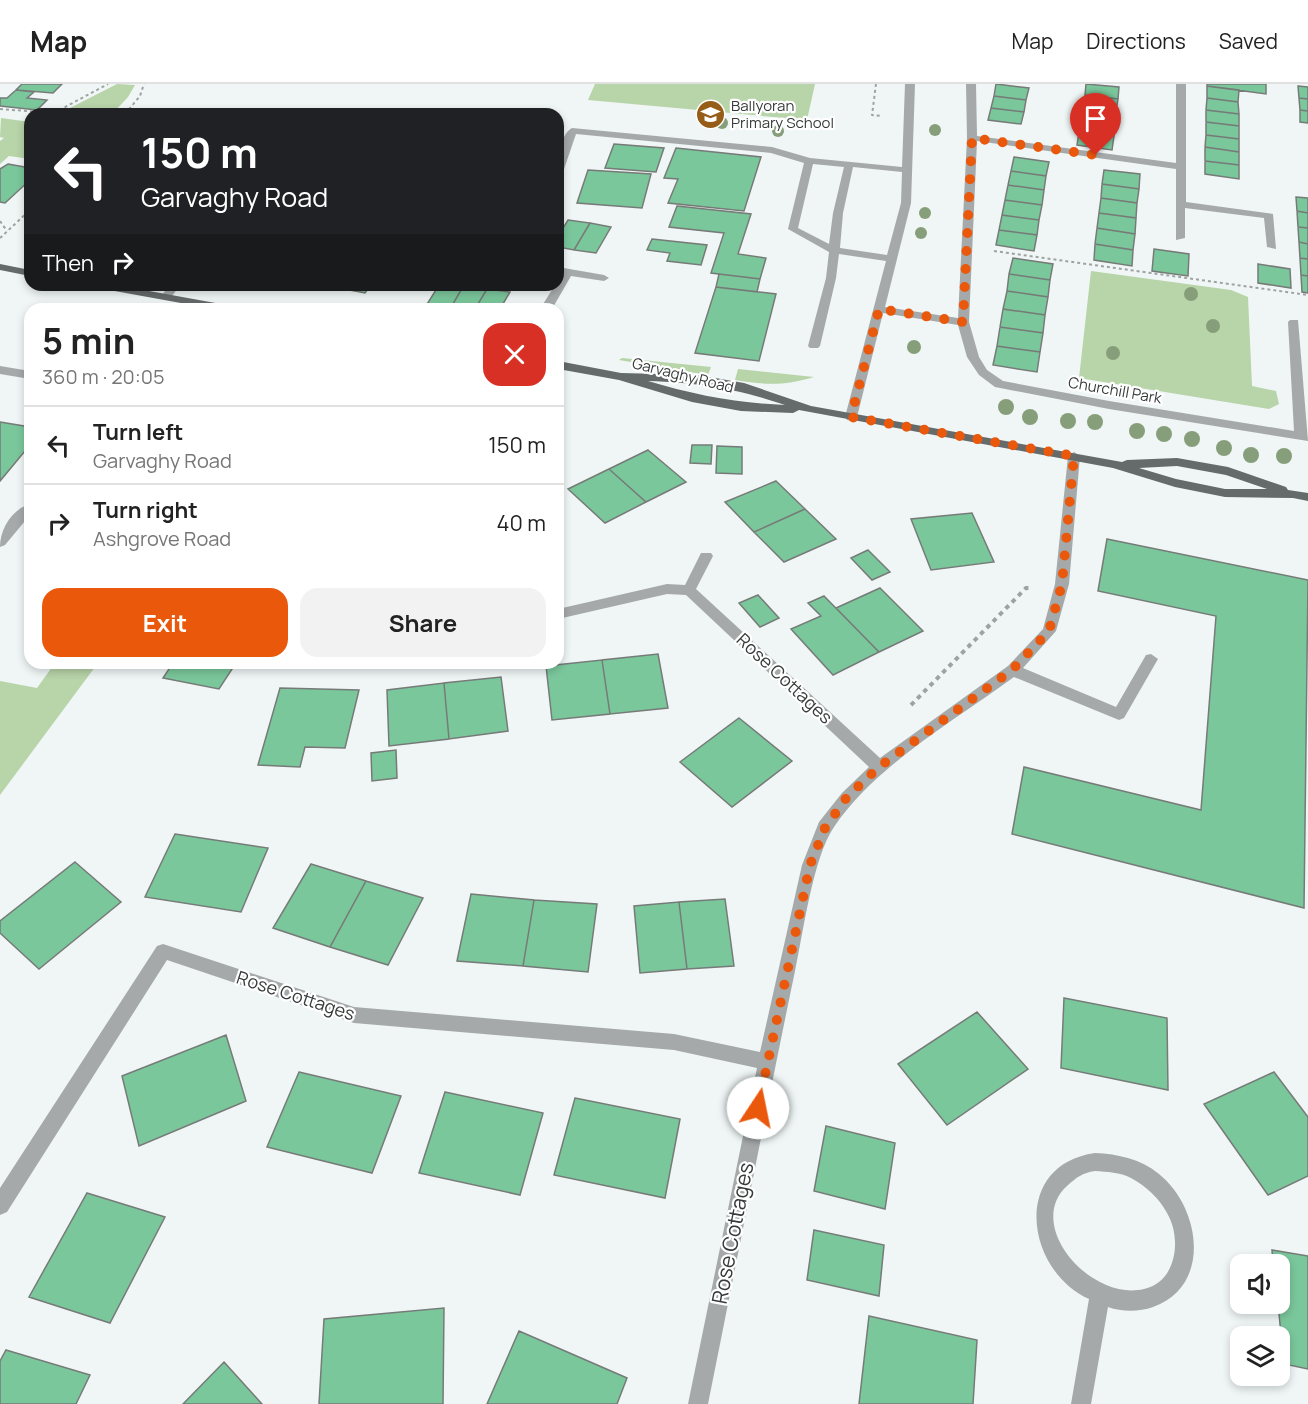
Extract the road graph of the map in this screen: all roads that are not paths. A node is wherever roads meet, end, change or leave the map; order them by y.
1 (910, 84) edge
2 (971, 84) edge
3 (1181, 84) edge
4 (972, 138) junction
5 (564, 154) edge
6 (809, 161) junction
7 (849, 164) junction
8 (1181, 167) junction
9 (907, 170) junction
10 (1180, 204) junction
11 (1180, 238) dead end
12 (1272, 247) dead end
13 (833, 250) junction
14 (892, 259) junction
15 (0, 267) edge
16 (564, 271) edge
17 (24, 272) edge
18 (604, 278) dead end
19 (132, 291) edge
20 (170, 291) edge
21 (166, 297) junction
22 (199, 303) edge
23 (879, 309) junction
24 (963, 322) junction
25 (1294, 322) dead end
26 (814, 346) dead end
27 (564, 366) edge
28 (0, 370) edge
29 (24, 374) edge
30 (621, 377) junction
31 (809, 409) junction
32 (851, 417) junction
33 (1304, 436) edge
34 (1074, 456) junction
35 (1114, 464) junction
36 (1293, 494) junction
37 (1308, 497) edge
38 (24, 513) edge
39 (0, 542) edge
40 (706, 556) dead end
41 (689, 590) junction
42 (564, 613) edge
43 (1151, 659) dead end
44 (1012, 670) junction
45 (879, 767) junction
46 (767, 1062) junction
47 (0, 1205) edge
48 (1100, 1295) junction
49 (698, 1404) edge
50 (1081, 1404) edge

1 - 9 street
2 - 4 street, Churchill Park
3 - 8 street
4 - 8 street
4 - 24 street, Churchill Park
5 - 6 street
6 - 7 street
6 - 13 street
7 - 9 street
7 - 13 street
8 - 10 street
9 - 14 street
10 - 11 street
10 - 12 street
13 - 14 street
13 - 26 street
14 - 23 street
15 - 17 main road
16 - 18 street
19 - 21 main road
20 - 21 street
21 - 22 main road
23 - 24 street
23 - 32 street
24 - 33 street, Churchill Park
25 - 33 street, Churchill Park
27 - 30 main road, Garvaghy Road
28 - 29 street
30 - 31 main road, Garvaghy Road
30 - 31 main road, Garvaghy Road
31 - 32 main road, Garvaghy Road
32 - 34 main road, Garvaghy Road
34 - 35 main road, Garvaghy Road
34 - 44 street, Rose Cottages
35 - 36 main road, Garvaghy Road
35 - 36 main road, Garvaghy Road
36 - 37 main road, Garvaghy Road
38 - 39 street
40 - 41 street
41 - 42 street
41 - 45 street, Rose Cottages
43 - 44 street
44 - 45 street, Rose Cottages
45 - 46 street, Rose Cottages
46 - 47 street, Rose Cottages
46 - 49 street, Rose Cottages
48 - 48 street
48 - 50 street

